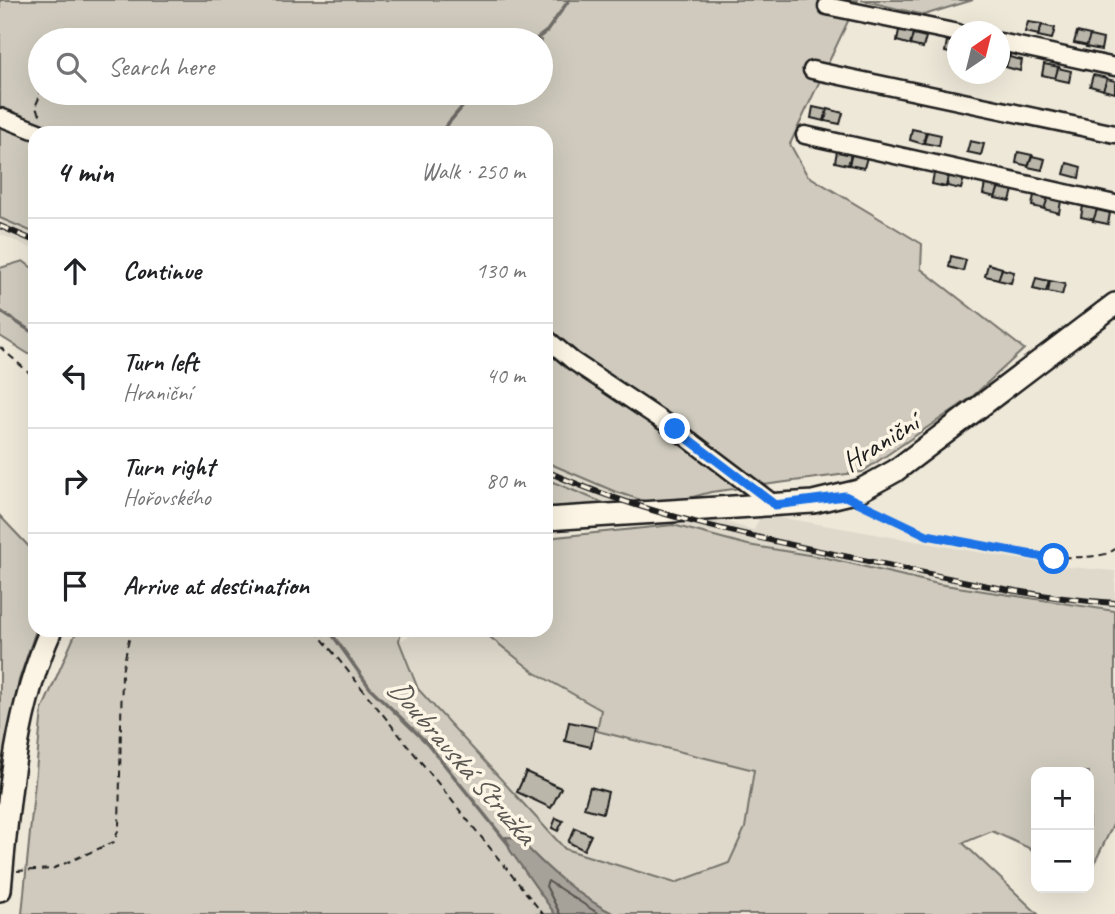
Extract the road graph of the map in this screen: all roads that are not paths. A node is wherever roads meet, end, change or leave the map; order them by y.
1 (827, 6) dead end
2 (947, 31) edge
3 (1010, 44) edge
4 (1115, 67) edge
5 (812, 70) dead end
6 (0, 117) edge
7 (28, 128) edge
8 (1115, 134) edge
9 (805, 135) dead end
10 (1115, 204) edge
11 (1115, 304) edge
12 (553, 344) edge
13 (775, 505) junction
14 (553, 519) edge
15 (49, 637) edge
16 (1, 880) edge

1 - 2 street
3 - 4 street
5 - 8 street
6 - 7 street
9 - 10 street
11 - 13 main road, Hraniční
12 - 13 street
13 - 14 main road, Hraniční
15 - 16 main road

